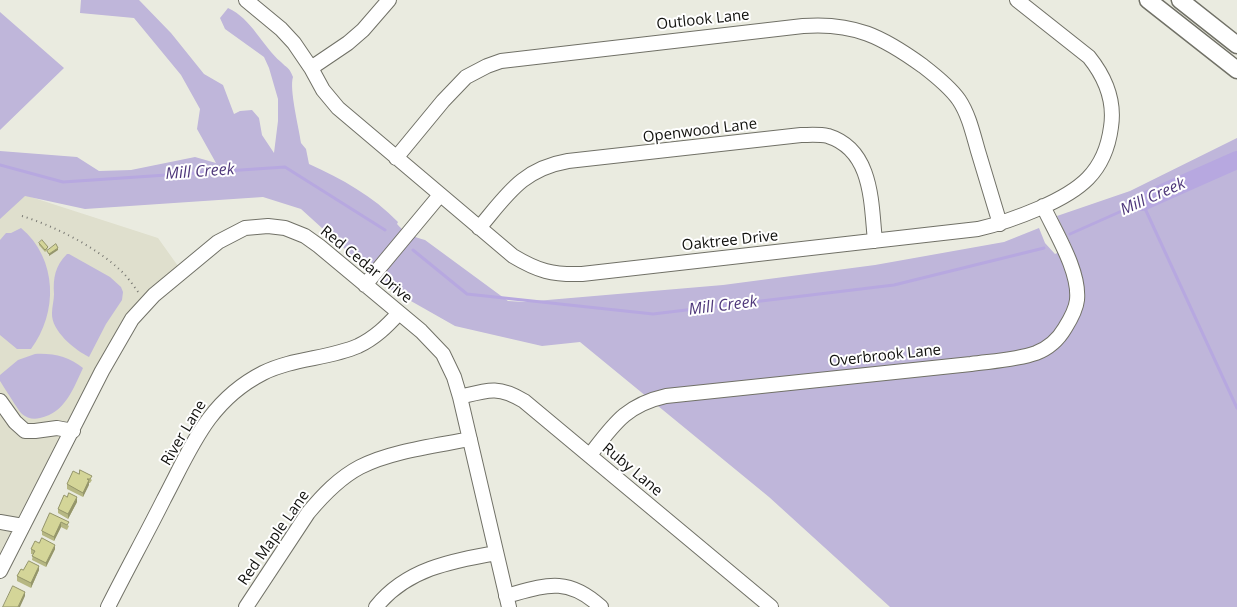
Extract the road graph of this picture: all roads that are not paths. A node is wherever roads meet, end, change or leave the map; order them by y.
1 (246, 0) edge
2 (388, 0) edge
3 (1018, 0) edge
4 (1148, 0) edge
5 (1180, 0) edge
6 (1237, 46) edge
7 (1236, 67) edge
8 (311, 68) junction
9 (396, 158) junction
10 (440, 195) junction
11 (1043, 206) junction
12 (1000, 224) junction
13 (479, 228) junction
14 (875, 241) junction
15 (365, 285) junction
16 (399, 313) junction
17 (460, 397) junction
18 (0, 401) edge
19 (73, 431) junction
20 (470, 439) junction
21 (590, 455) junction
22 (0, 522) edge
23 (23, 526) junction
24 (496, 553) junction
25 (0, 571) edge
26 (507, 601) edge
27 (108, 607) edge
28 (246, 607) edge
29 (376, 607) edge
30 (601, 607) edge
31 (771, 607) edge

1 - 8 street, Oaktree Drive
2 - 8 street
3 - 11 street, Oaktree Drive
4 - 7 main road
5 - 6 main road
8 - 9 street, Oaktree Drive
9 - 10 street, Oaktree Drive
9 - 12 street, Outlook Lane
10 - 13 street, Oaktree Drive
10 - 15 street
11 - 12 street, Oaktree Drive
11 - 21 street, Overbrook Lane
12 - 14 street, Oaktree Drive
13 - 14 street, Oaktree Drive
13 - 14 street, Openwood Lane
15 - 16 street, Red Cedar Drive
15 - 19 street, Red Cedar Drive
16 - 17 street, Red Cedar Drive
16 - 27 street, River Lane
17 - 20 street, Red Cedar Drive
17 - 21 street, Ruby Lane
18 - 19 street
19 - 23 street, Red Cedar Drive
20 - 24 street, Red Cedar Drive
20 - 28 street, Red Maple Lane
21 - 31 street, Ruby Lane
22 - 23 street
23 - 25 street, Red Cedar Drive
24 - 26 street, Red Cedar Drive
24 - 29 street
26 - 30 street

